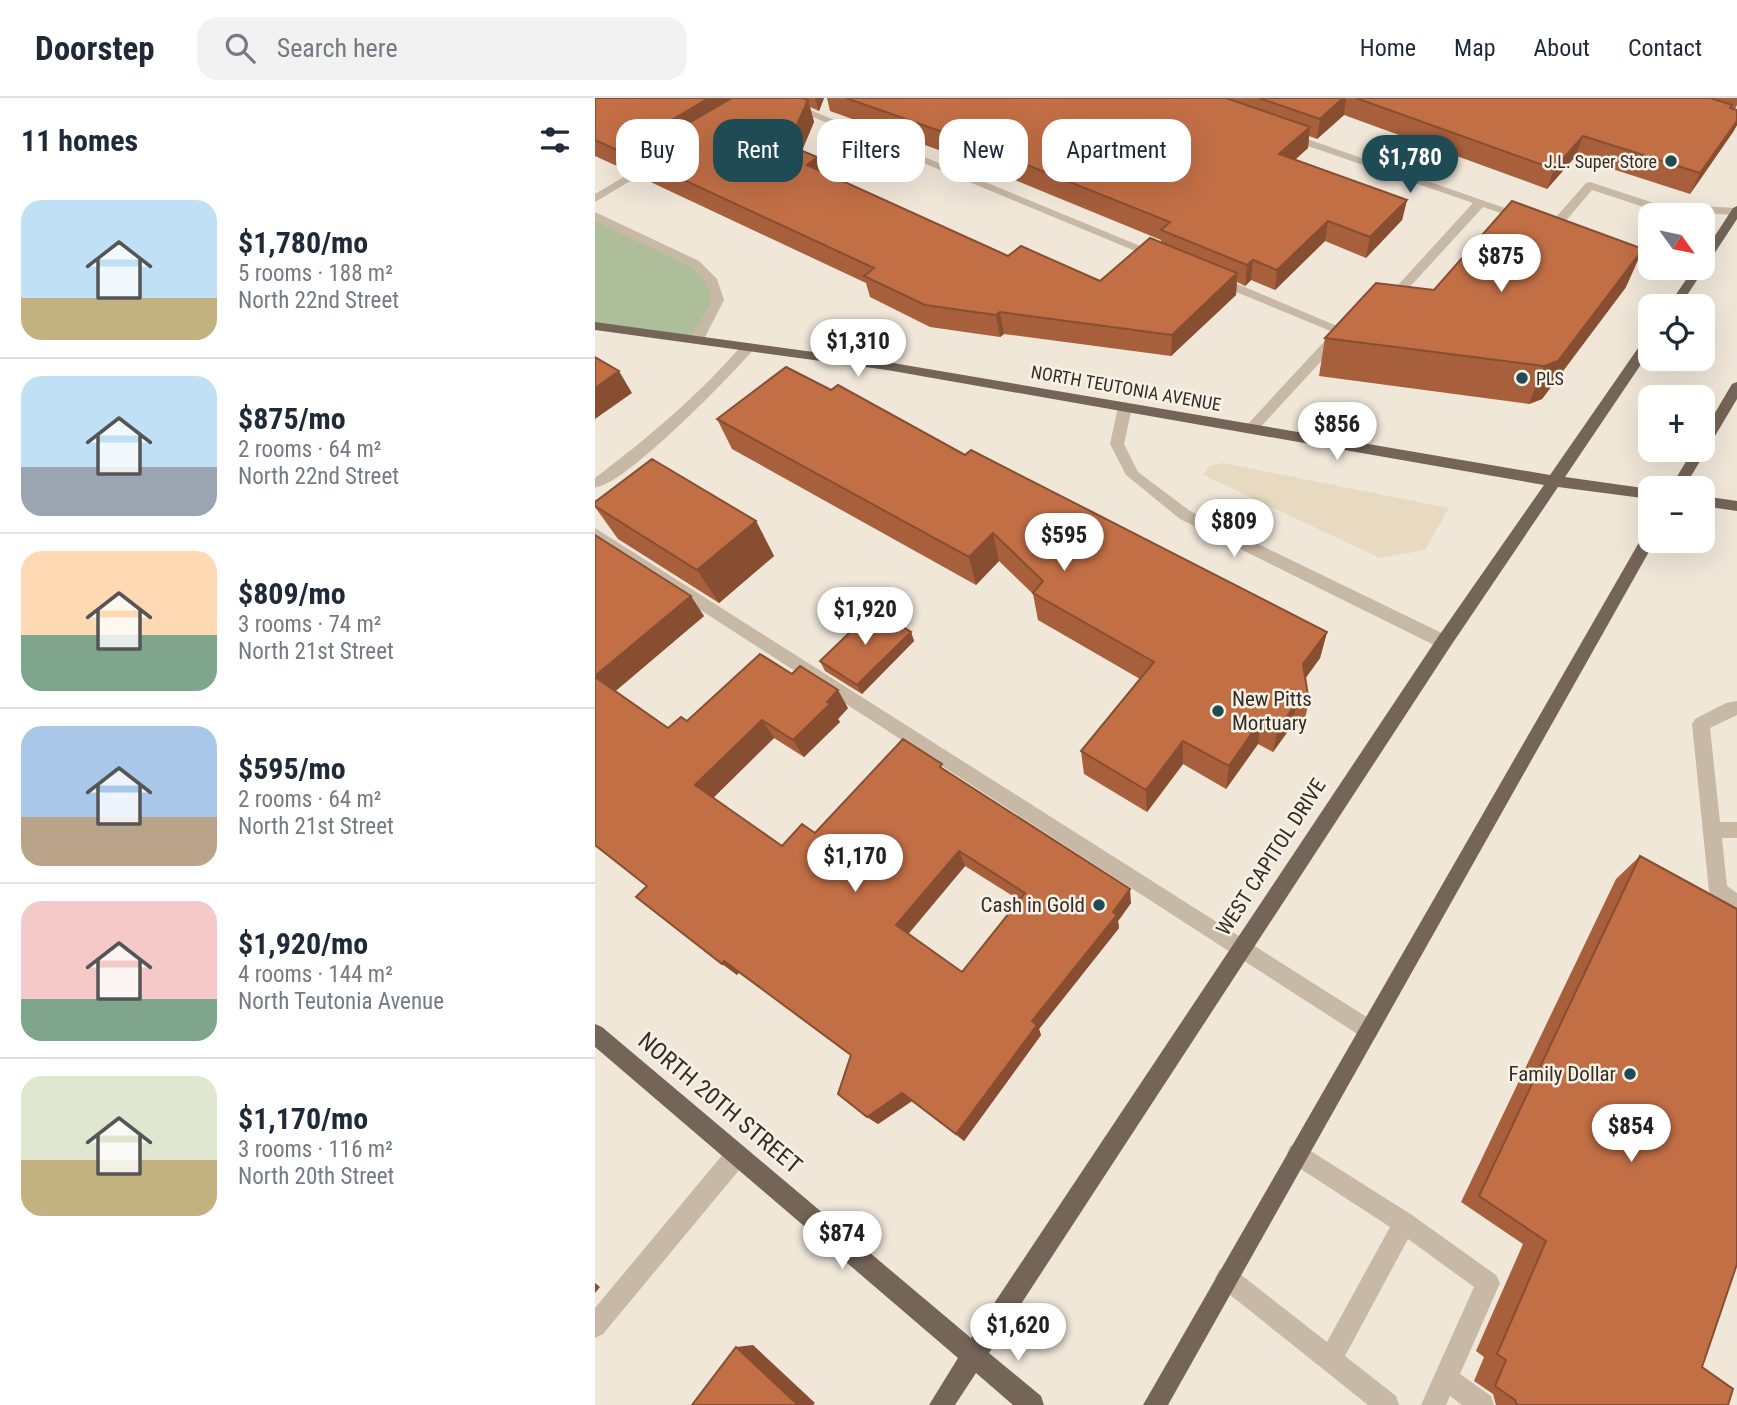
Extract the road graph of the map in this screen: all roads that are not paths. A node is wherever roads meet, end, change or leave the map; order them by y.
1 (772, 98) edge
2 (1271, 130) edge
3 (624, 182) edge
4 (595, 199) edge
5 (1481, 202) junction
6 (1736, 211) edge
7 (595, 216) edge
8 (1602, 244) edge
9 (1715, 244) edge
10 (1638, 257) edge
11 (1172, 262) edge
12 (1208, 276) edge
13 (1392, 299) edge
14 (595, 326) edge
15 (697, 340) junction
16 (748, 347) junction
17 (1638, 358) edge
18 (1737, 387) edge
19 (1125, 407) junction
20 (1715, 425) edge
21 (1251, 429) junction
22 (1554, 481) junction
23 (599, 483) dead end
24 (1638, 492) edge
25 (1715, 503) edge
26 (1737, 506) edge
27 (595, 534) edge
28 (1640, 553) edge
29 (1444, 642) junction
30 (1737, 708) edge
31 (1711, 830) junction
32 (1737, 830) edge
33 (1737, 905) edge
34 (1243, 947) junction
35 (1369, 1030) junction
36 (595, 1034) edge
37 (1298, 1154) junction
38 (737, 1155) junction
39 (1404, 1223) junction
40 (1227, 1278) junction
41 (595, 1326) edge
42 (974, 1356) junction
43 (1330, 1360) junction
44 (1446, 1378) junction
45 (941, 1405) edge
46 (1032, 1405) edge
47 (1155, 1405) edge
48 (1387, 1405) edge
49 (1433, 1405) edge
50 (1482, 1405) edge

1 - 11 street
2 - 5 street
3 - 4 street
5 - 6 street
5 - 13 street
6 - 9 main road
7 - 15 street
8 - 10 street
12 - 21 street
14 - 15 main road, NORTH TEUTONIA AVENUE
15 - 16 main road, NORTH TEUTONIA AVENUE
16 - 19 main road, NORTH TEUTONIA AVENUE
16 - 23 street
17 - 22 main road, WEST CAPITOL DRIVE
18 - 20 main road
19 - 21 main road, NORTH TEUTONIA AVENUE
19 - 29 street
21 - 22 main road, NORTH TEUTONIA AVENUE
22 - 24 main road, NORTH TEUTONIA AVENUE
22 - 29 main road, WEST CAPITOL DRIVE
25 - 26 main road
27 - 34 street
28 - 35 main road
29 - 34 main road, WEST CAPITOL DRIVE
30 - 31 street
31 - 32 street
31 - 33 street
34 - 35 street
34 - 42 main road, WEST CAPITOL DRIVE
35 - 37 main road
36 - 38 main road, NORTH 20TH STREET
37 - 39 street
37 - 40 main road
38 - 41 street
38 - 42 main road, NORTH 20TH STREET
39 - 43 street
39 - 44 street
40 - 43 street
40 - 47 main road
42 - 45 main road, WEST CAPITOL DRIVE
42 - 46 main road, NORTH 20TH STREET
43 - 48 street
44 - 49 street
44 - 50 street

